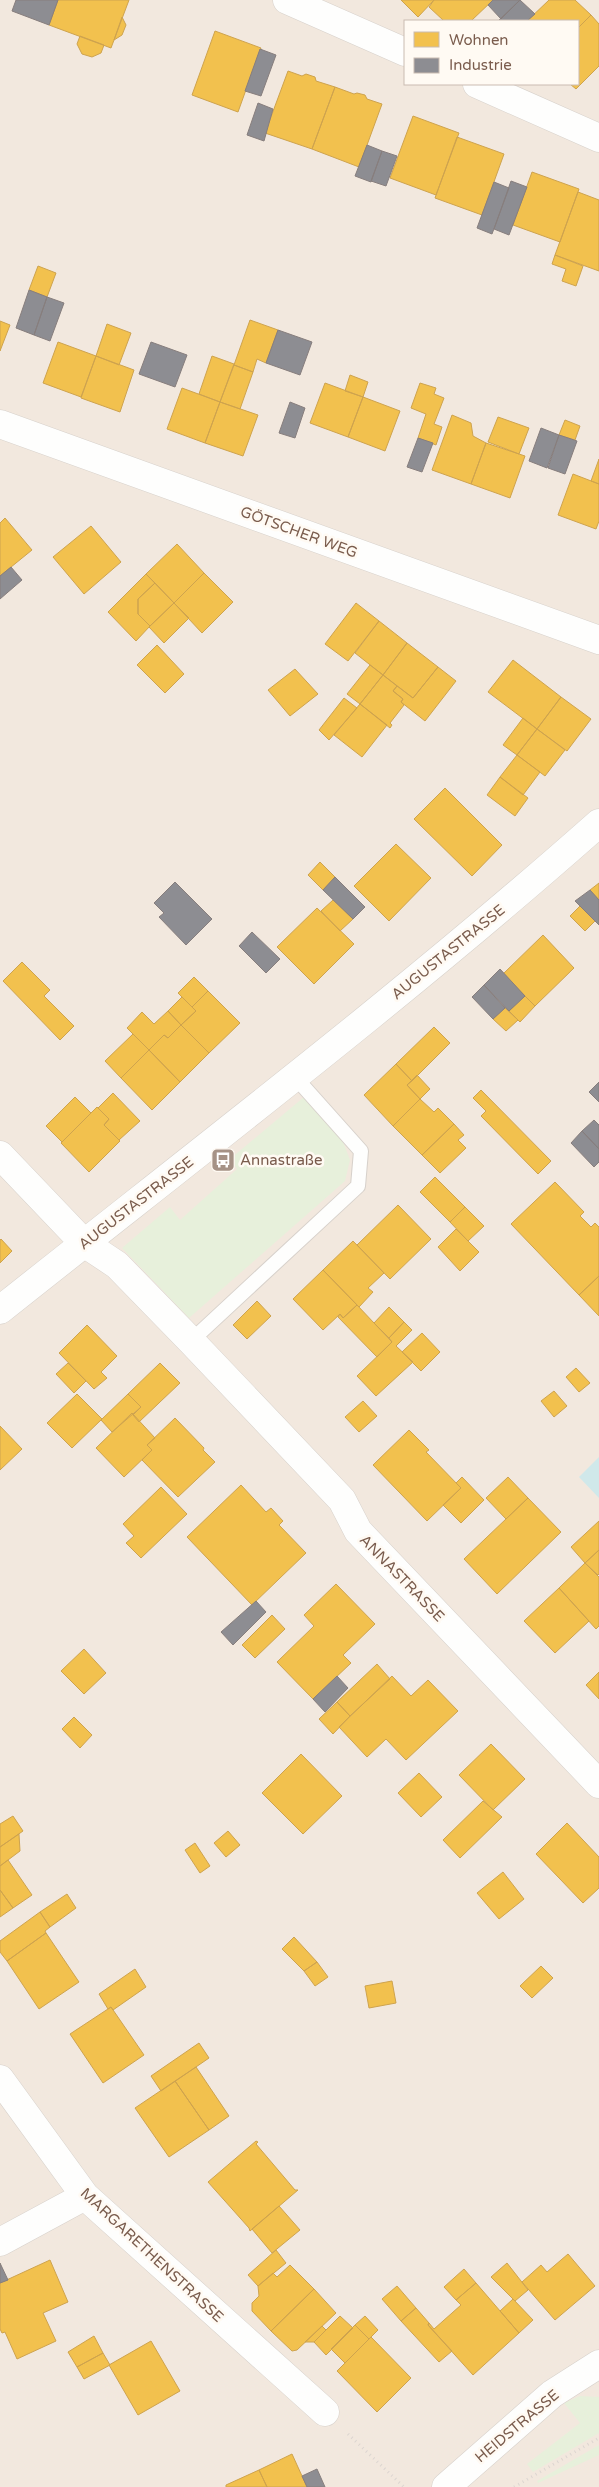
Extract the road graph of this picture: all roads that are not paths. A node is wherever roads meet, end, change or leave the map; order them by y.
1 (287, 0) edge
2 (404, 52) edge
3 (479, 85) edge
4 (599, 138) edge
5 (0, 424) edge
6 (599, 640) edge
7 (599, 823) edge
8 (295, 1077) junction
9 (0, 1155) edge
10 (84, 1243) junction
11 (0, 1310) edge
12 (191, 1341) junction
13 (599, 1784) edge
14 (0, 2079) edge
15 (85, 2196) junction
16 (0, 2242) edge
17 (597, 2369) edge
18 (325, 2412) road end
19 (446, 2487) edge

1 - 2 street
3 - 4 street
5 - 6 street, GÖTSCHER WEG
7 - 8 street, AUGUSTASTRASSE
8 - 10 street, AUGUSTASTRASSE
8 - 12 lane
9 - 10 street, ANNASTRASSE
10 - 11 street, AUGUSTASTRASSE
10 - 12 street, ANNASTRASSE
12 - 13 street, ANNASTRASSE
14 - 15 street, MARGARETHENSTRASSE
15 - 16 street
15 - 18 street, MARGARETHENSTRASSE
17 - 19 street, HEIDSTRASSE

